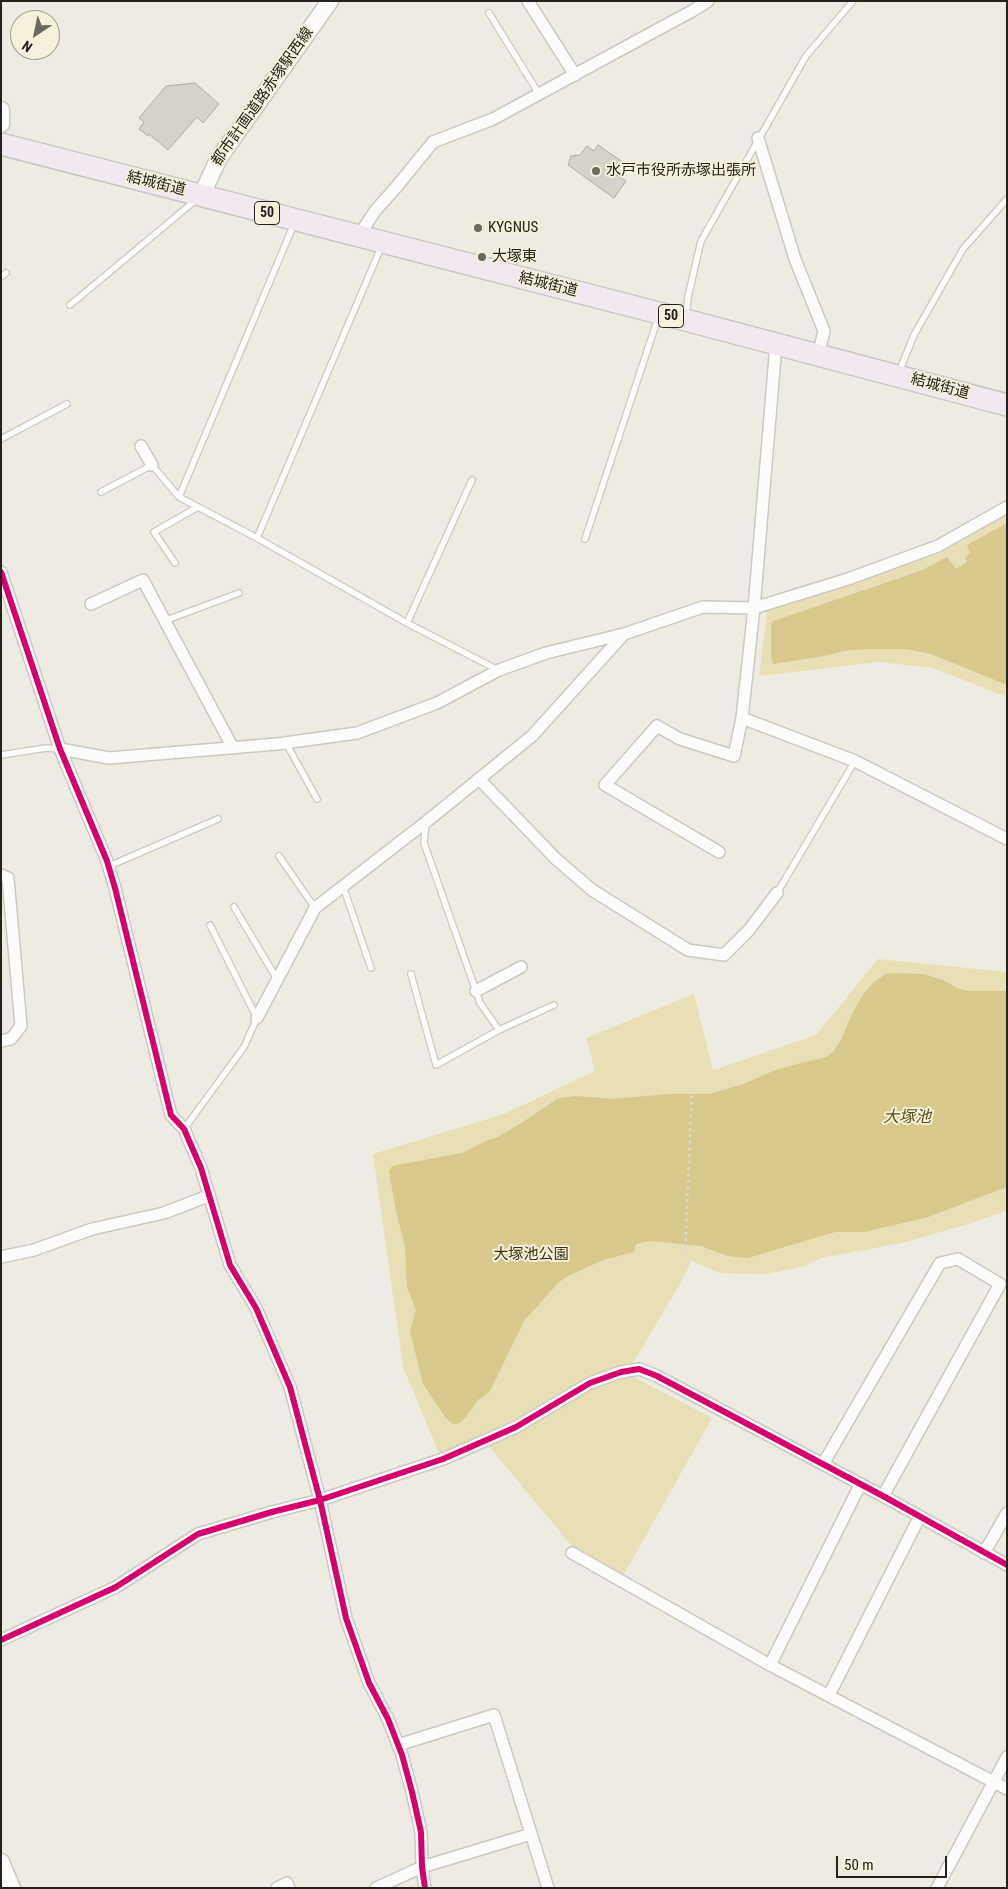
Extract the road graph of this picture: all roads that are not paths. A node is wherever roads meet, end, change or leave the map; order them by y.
1 (330, 1) edge
2 (528, 1) edge
3 (708, 1) edge
4 (853, 1) edge
5 (489, 13) dead end
6 (575, 75) junction
7 (539, 94) junction
8 (1, 110) edge
9 (1, 124) edge
10 (758, 138) junction
11 (1, 144) edge
12 (201, 196) junction
13 (1007, 199) edge
14 (296, 220) junction
15 (358, 237) junction
16 (382, 243) junction
17 (6, 273) dead end
18 (1, 277) edge
19 (70, 305) dead end
20 (659, 313) junction
21 (685, 320) junction
22 (776, 344) junction
23 (818, 356) junction
24 (898, 376) junction
25 (67, 404) dead end
26 (1007, 405) edge
27 (1, 439) edge
28 (141, 446) dead end
29 (152, 465) junction
30 (472, 480) dead end
31 (101, 492) dead end
32 (179, 497) junction
33 (198, 507) junction
34 (1007, 507) edge
35 (257, 538) junction
36 (586, 539) dead end
37 (175, 563) dead end
38 (1, 572) edge
39 (239, 593) dead end
40 (91, 604) dead end
41 (754, 608) junction
42 (164, 621) junction
43 (407, 623) junction
44 (624, 634) junction
45 (499, 670) junction
46 (742, 718) junction
47 (286, 743) junction
48 (233, 748) junction
49 (60, 749) junction
50 (1, 755) edge
51 (855, 761) junction
52 (480, 780) junction
53 (317, 799) dead end
54 (218, 819) dead end
55 (426, 822) junction
56 (1007, 840) edge
57 (719, 852) dead end
58 (279, 856) dead end
59 (109, 866) junction
60 (1, 875) edge
61 (343, 886) junction
62 (777, 893) joint
63 (234, 907) dead end
64 (315, 908) junction
65 (210, 925) dead end
66 (521, 967) dead end
67 (371, 968) dead end
68 (411, 974) dead end
69 (277, 979) junction
70 (476, 991) junction
71 (554, 1004) dead end
72 (257, 1018) junction
73 (499, 1030) junction
74 (1, 1041) edge
75 (184, 1129) junction
76 (208, 1196) junction
77 (1, 1257) edge
78 (823, 1464) junction
79 (860, 1485) junction
80 (883, 1496) junction
81 (320, 1500) junction
82 (1007, 1513) edge
83 (919, 1518) junction
84 (572, 1553) dead end
85 (984, 1553) junction
86 (1007, 1565) edge
87 (1, 1640) edge
88 (770, 1665) junction
89 (829, 1695) junction
90 (398, 1745) junction
91 (1007, 1758) edge
92 (994, 1782) junction
93 (1007, 1790) edge
94 (531, 1834) junction
95 (1, 1862) edge
96 (422, 1867) junction
97 (12, 1888) edge
98 (277, 1888) edge
99 (289, 1888) edge
100 (376, 1888) edge
101 (425, 1888) edge
102 (548, 1888) edge
103 (937, 1888) edge

1 - 12 street, 都市計画道路赤塚駅西線
2 - 6 street
3 - 6 street
4 - 10 lane
5 - 7 lane
6 - 7 street
7 - 15 street
8 - 9 street
10 - 21 lane
10 - 23 street
11 - 12 highway, 結城街道 / 50
12 - 14 highway, 結城街道 / 50
12 - 19 lane
13 - 24 lane
14 - 15 highway, 結城街道 / 50
14 - 32 lane
15 - 16 highway, 結城街道 / 50
16 - 20 highway, 結城街道 / 50
16 - 35 lane
17 - 18 lane
20 - 21 highway, 結城街道 / 50
20 - 36 lane
21 - 22 highway, 結城街道 / 50
22 - 23 highway, 結城街道 / 50
22 - 41 street
23 - 24 highway, 結城街道 / 50
24 - 26 highway, 結城街道 / 50
25 - 27 lane
28 - 29 street
29 - 31 lane
29 - 32 lane
30 - 43 lane
32 - 33 lane
33 - 35 lane
33 - 37 lane
34 - 41 street
35 - 43 lane
38 - 49 street
39 - 42 lane
40 - 42 street
41 - 44 street
41 - 46 street
42 - 48 street
43 - 45 lane
44 - 45 street
44 - 52 street
45 - 47 street
46 - 51 street
46 - 57 street
47 - 48 street
47 - 53 lane
48 - 49 street
49 - 50 lane
49 - 59 street
51 - 56 street
51 - 62 lane
52 - 55 street
52 - 62 street
54 - 59 lane
55 - 61 street
55 - 70 lane
58 - 64 lane
59 - 75 street
60 - 74 street
61 - 64 street
61 - 67 lane
63 - 69 lane
64 - 69 street
65 - 72 lane
66 - 70 street
68 - 73 lane
69 - 72 street
70 - 73 lane
71 - 73 lane
72 - 75 lane
75 - 76 street
76 - 77 street
76 - 81 street
78 - 79 street
78 - 80 street
78 - 81 street
79 - 80 street
79 - 88 street
80 - 83 street
81 - 87 street
81 - 90 street
82 - 85 street
83 - 85 street
83 - 89 street
84 - 88 street
85 - 86 street
88 - 89 street
89 - 92 street
90 - 94 street
90 - 96 street
91 - 92 street
92 - 93 street
92 - 103 street
94 - 96 street
94 - 102 street
95 - 97 street
96 - 100 street
96 - 101 street
98 - 99 street

